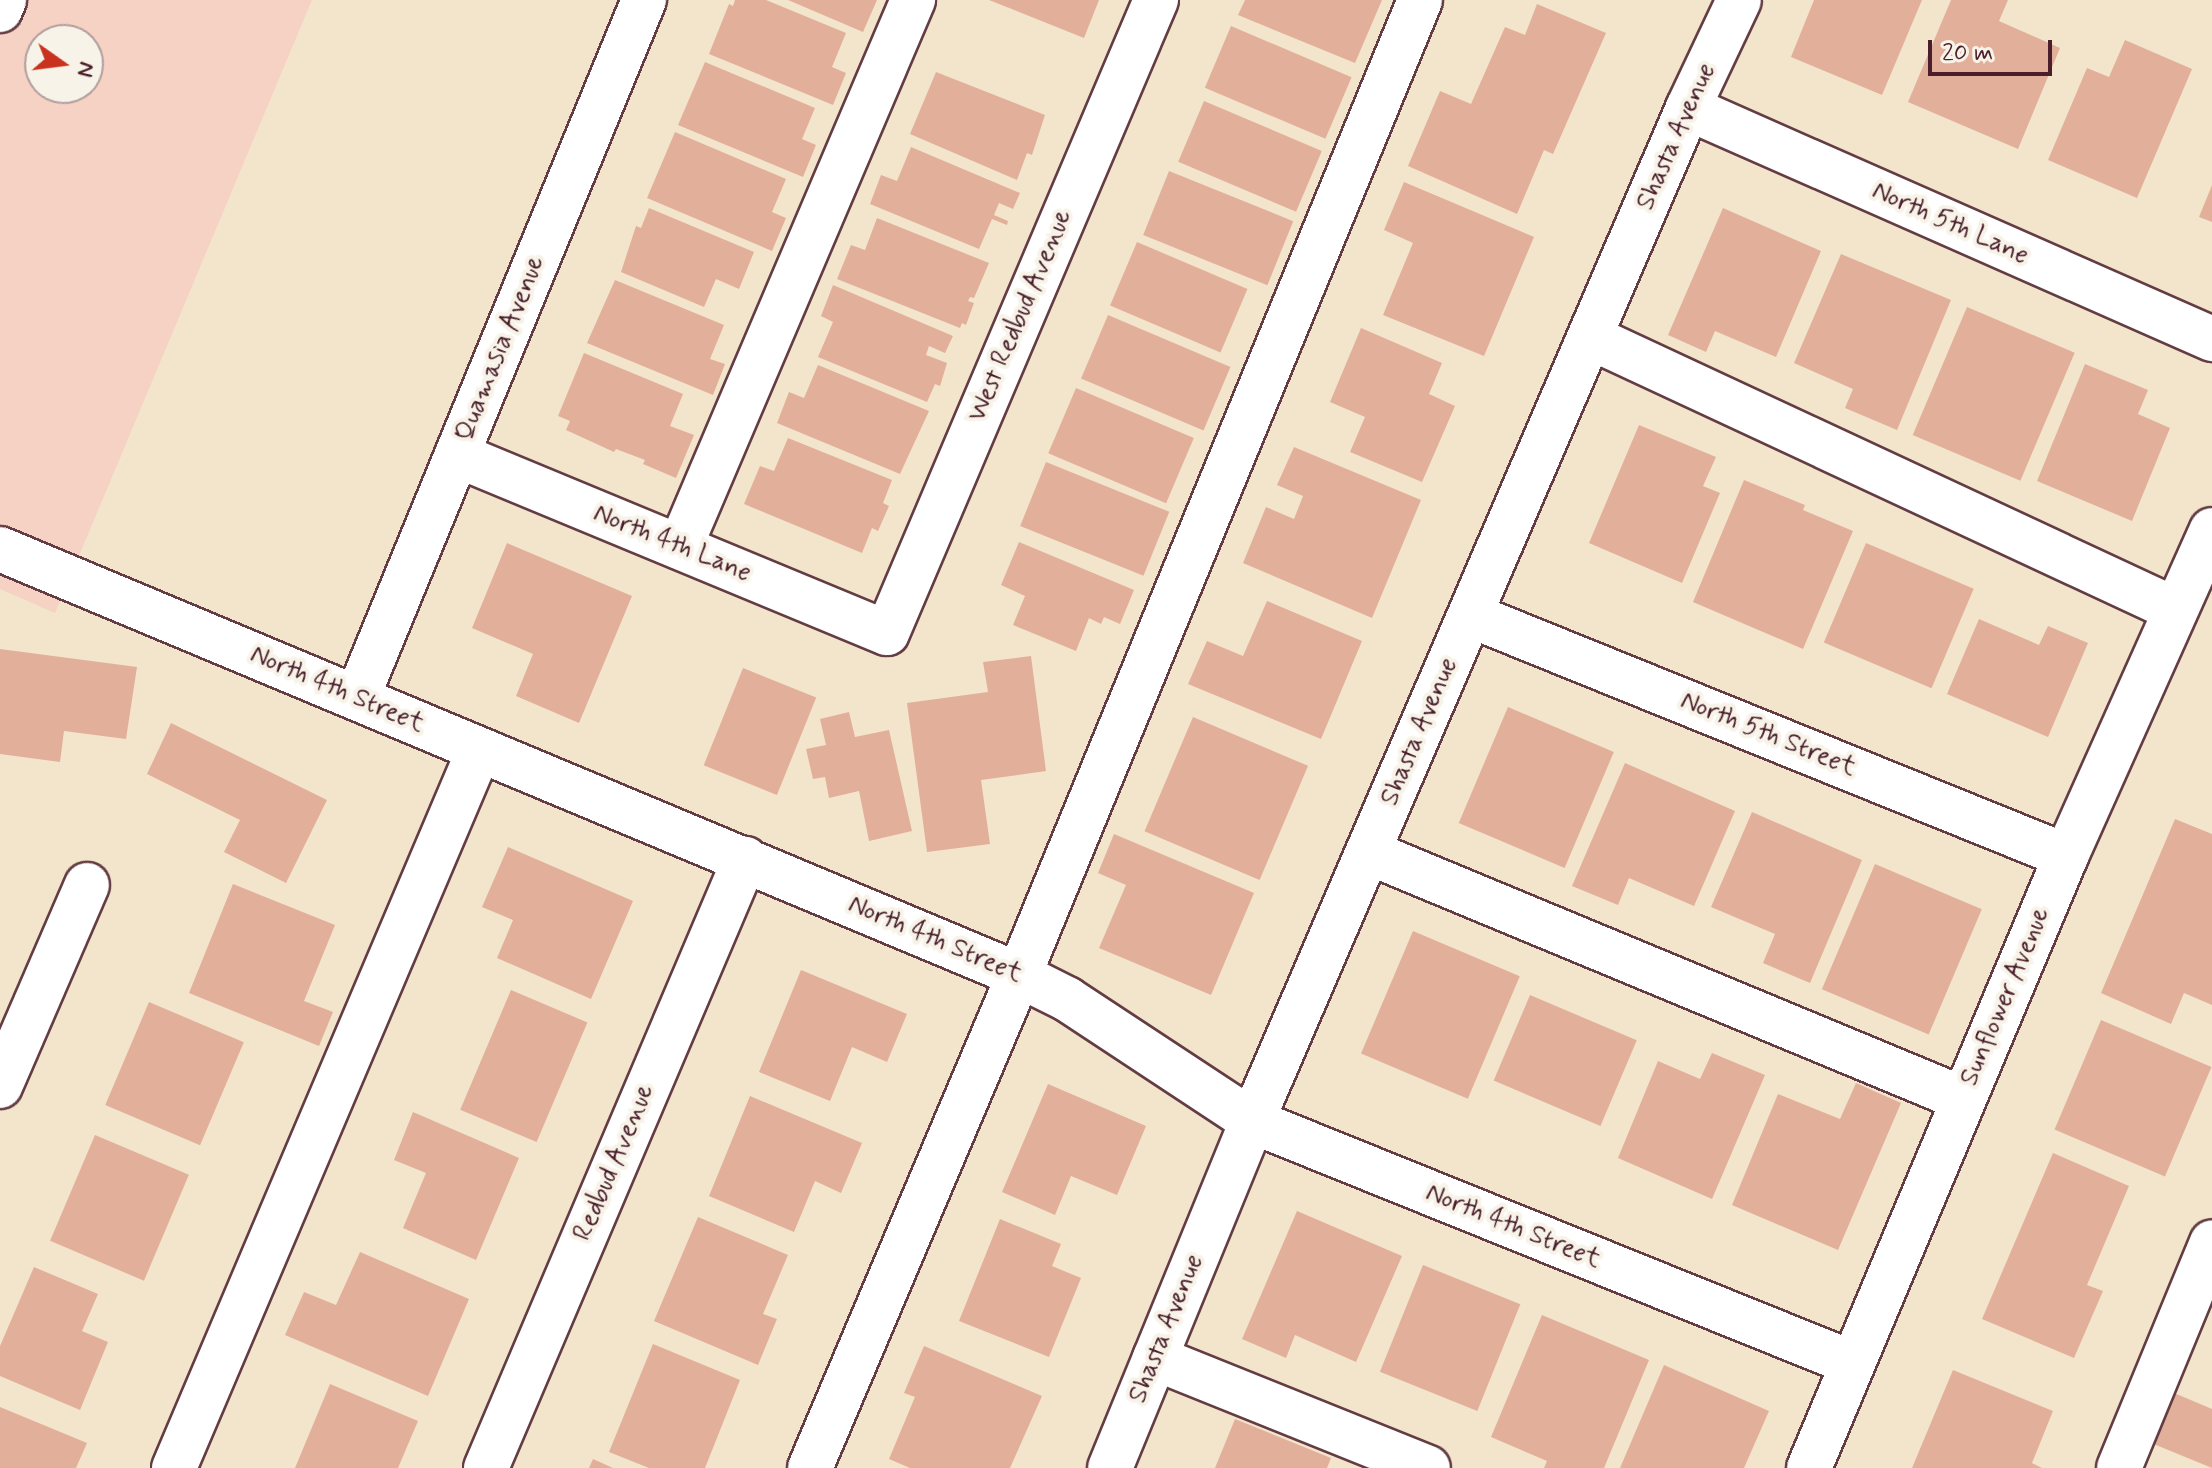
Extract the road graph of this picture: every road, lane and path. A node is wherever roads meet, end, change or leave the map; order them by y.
1 (4, 0) edge
2 (644, 0) edge
3 (913, 0) edge
4 (1156, 0) edge
5 (1420, 0) edge
6 (1739, 0) edge
7 (0, 10) edge
8 (1688, 108) junction
9 (1590, 337) junction
10 (2212, 339) edge
11 (457, 455) junction
12 (2212, 530) edge
13 (680, 547) junction
14 (0, 549) edge
15 (2176, 610) junction
16 (1470, 615) junction
17 (887, 633) joint
18 (357, 698) junction
19 (479, 750) junction
20 (1368, 852) junction
21 (2066, 856) junction
22 (745, 859) junction
23 (87, 885) dead end
24 (1019, 975) junction
25 (0, 1086) edge
26 (1963, 1099) junction
27 (1252, 1121) junction
28 (2212, 1242) edge
29 (1155, 1358) junction
30 (1852, 1363) junction
31 (174, 1468) edge
32 (486, 1468) edge
33 (810, 1468) edge
34 (1110, 1468) edge
35 (1428, 1468) edge
36 (1809, 1468) edge
37 (2119, 1468) edge

1 - 7 street
2 - 11 street, Quamasia Avenue
3 - 13 street
4 - 17 street, West Redbud Avenue
5 - 24 street
6 - 8 street, Shasta Avenue
8 - 9 street, Shasta Avenue
8 - 10 street, North 5th Lane
9 - 15 street
9 - 16 street, Shasta Avenue
11 - 13 street, North 4th Lane
11 - 18 street, Quamasia Avenue
12 - 15 street, Sunflower Avenue
13 - 17 street, North 4th Lane
14 - 18 street, North 4th Street
15 - 21 street, Sunflower Avenue
16 - 20 street, Shasta Avenue
16 - 21 street, North 5th Street
18 - 19 street, North 4th Street
19 - 22 street, North 4th Street
19 - 31 street
20 - 26 street
20 - 27 street, Shasta Avenue
21 - 26 street, Sunflower Avenue
22 - 24 street, North 4th Street
22 - 32 street, Redbud Avenue
23 - 25 street
24 - 27 street, North 4th Street
24 - 33 street
26 - 30 street, Sunflower Avenue
27 - 29 street, Shasta Avenue
27 - 30 street, North 4th Street
28 - 37 street
29 - 34 street, Shasta Avenue
29 - 35 street
30 - 36 street, Sunflower Avenue

